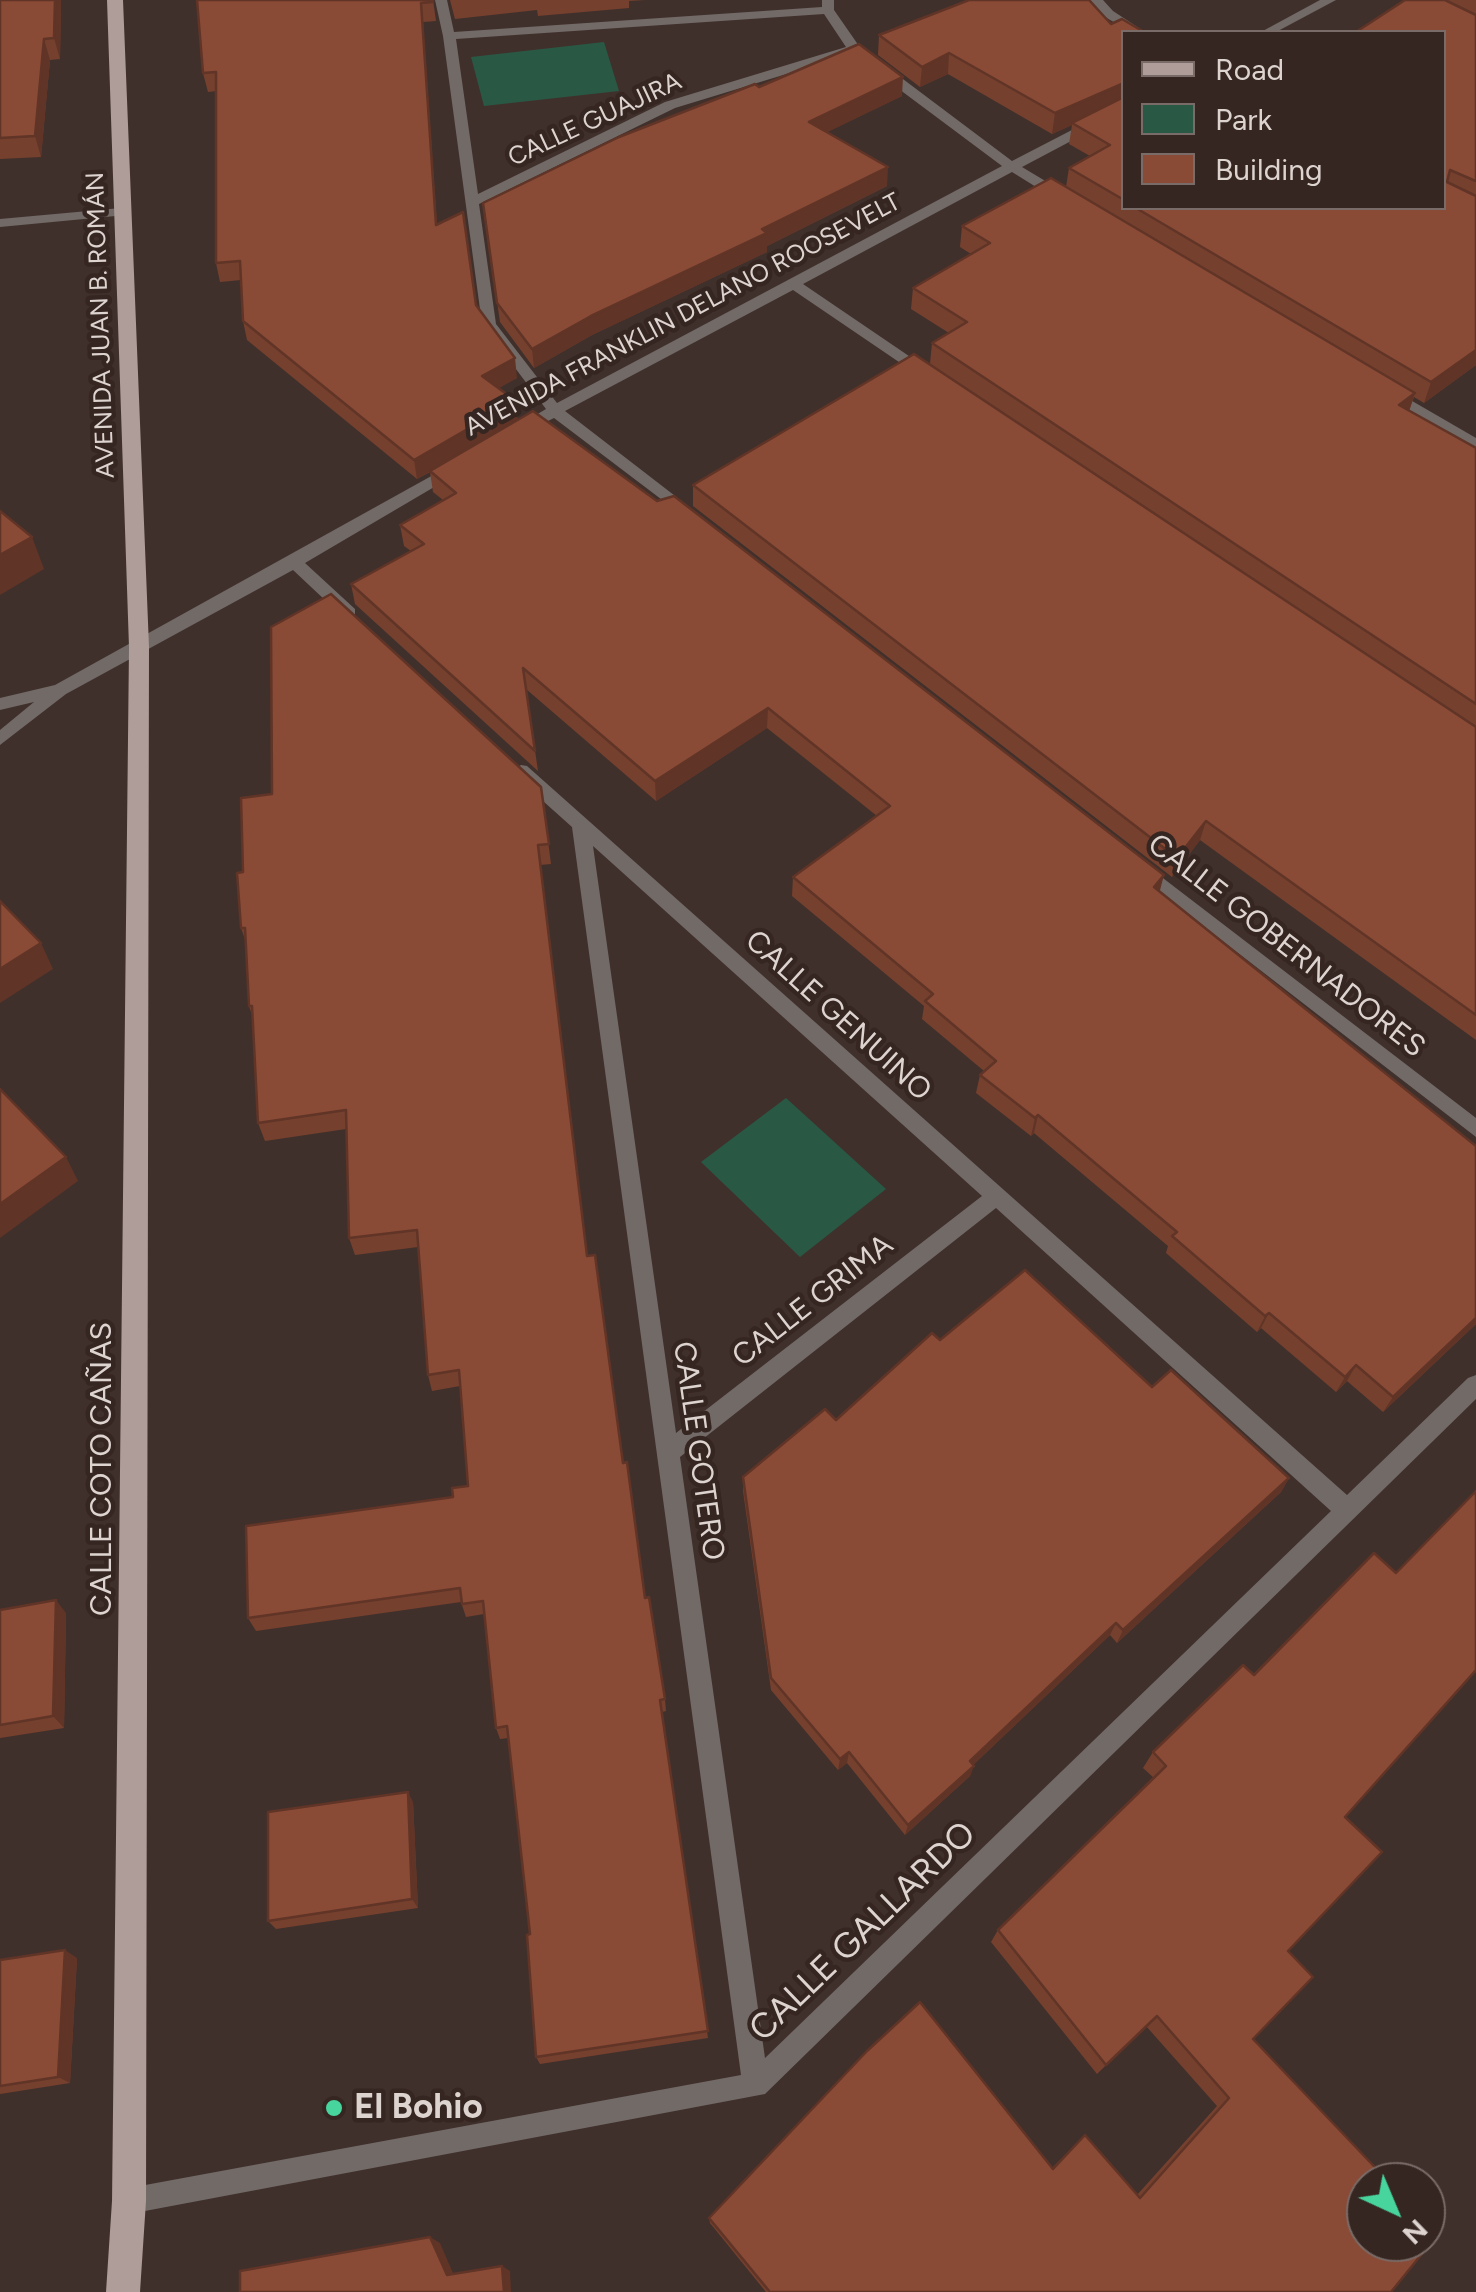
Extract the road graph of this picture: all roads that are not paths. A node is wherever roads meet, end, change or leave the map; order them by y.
1 (115, 0) edge
2 (441, 0) edge
3 (1096, 0) edge
4 (1330, 0) edge
5 (828, 5) edge
6 (1136, 30) edge
7 (1271, 30) edge
8 (450, 36) junction
9 (854, 49) junction
10 (1121, 109) edge
11 (1009, 165) junction
12 (472, 202) junction
13 (1076, 205) edge
14 (120, 212) junction
15 (0, 223) edge
16 (795, 285) junction
17 (941, 383) edge
18 (1376, 385) edge
19 (554, 410) junction
20 (505, 438) edge
21 (1476, 444) edge
22 (472, 458) edge
23 (694, 520) edge
24 (294, 562) junction
25 (366, 628) edge
26 (140, 647) junction
27 (60, 690) junction
28 (0, 704) edge
29 (0, 740) edge
30 (509, 760) edge
31 (581, 826) junction
32 (1132, 860) edge
33 (1476, 1128) edge
34 (995, 1196) junction
35 (1476, 1385) edge
36 (668, 1453) junction
37 (1347, 1510) junction
38 (756, 2086) junction
39 (129, 2200) junction
40 (123, 2292) edge

1 - 14 main road, AVENIDA JUAN B. ROMÁN
2 - 8 street
3 - 6 street
4 - 7 street
5 - 8 street
5 - 9 street
8 - 12 street
9 - 11 street
9 - 12 street, CALLE GUAJIRA
10 - 11 street, AVENIDA FRANKLIN DELANO ROOSEVELT
11 - 13 street
11 - 16 street, AVENIDA FRANKLIN DELANO ROOSEVELT
12 - 19 street
14 - 15 street
14 - 26 main road, AVENIDA JUAN B. ROMÁN
16 - 17 street
16 - 19 street, AVENIDA FRANKLIN DELANO ROOSEVELT
18 - 21 street
19 - 20 street, AVENIDA FRANKLIN DELANO ROOSEVELT
19 - 23 street
22 - 24 street, AVENIDA FRANKLIN DELANO ROOSEVELT
24 - 25 street
24 - 26 street, AVENIDA FRANKLIN DELANO ROOSEVELT
26 - 27 street, AVENIDA FRANKLIN DELANO ROOSEVELT
26 - 39 main road, CALLE COTO CAÑAS
27 - 28 street, AVENIDA FRANKLIN DELANO ROOSEVELT
27 - 29 street, AVENIDA FRANKLIN DELANO ROOSEVELT
30 - 31 street, CALLE GENUINO
31 - 34 street, CALLE GENUINO
31 - 36 street, CALLE GOTERO
32 - 33 street, CALLE GOBERNADORES
34 - 36 street, CALLE GRIMA
34 - 37 street, CALLE GENUINO
35 - 37 street, CALLE GALLARDO
36 - 38 street, CALLE GOTERO
37 - 38 street, CALLE GALLARDO
38 - 39 street, CALLE GALLARDO
39 - 40 main road, CALLE COTO CAÑAS

